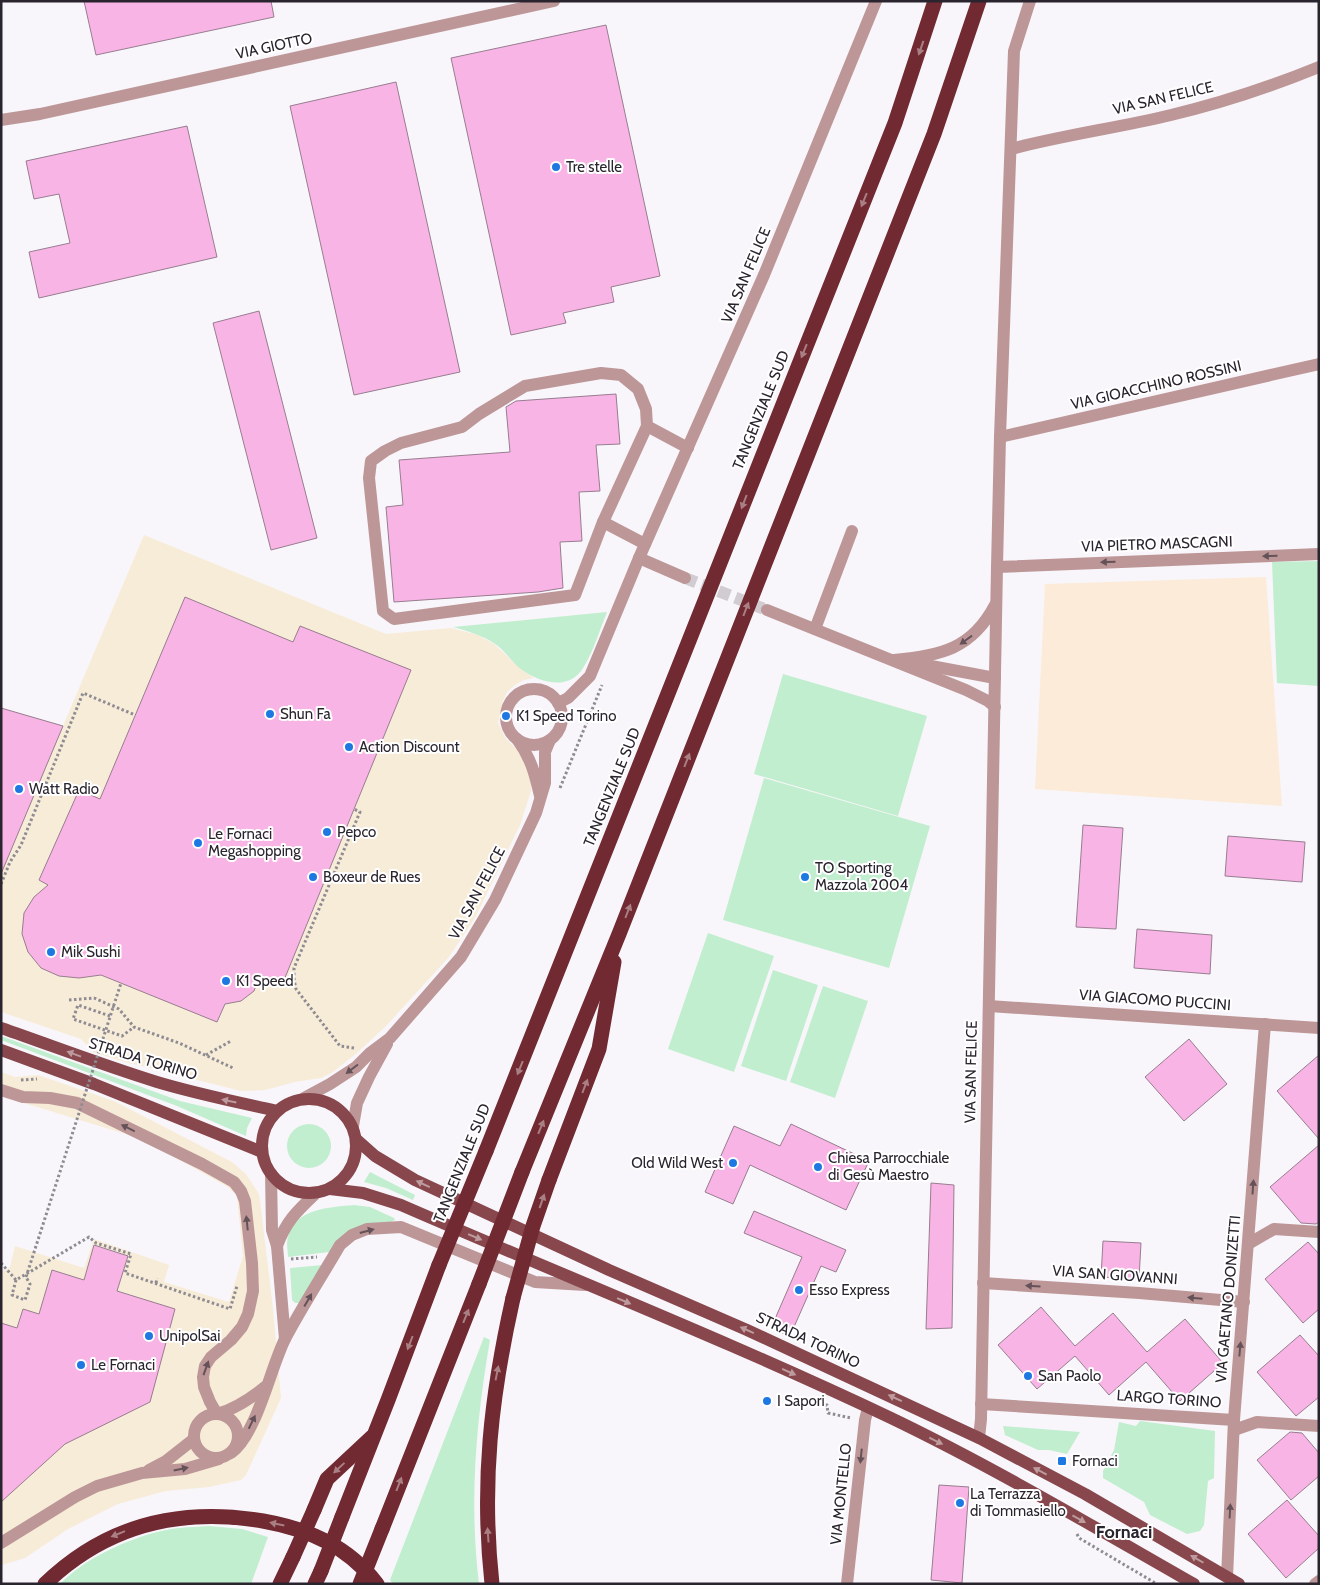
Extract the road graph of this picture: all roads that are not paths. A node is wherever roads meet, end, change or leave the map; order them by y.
1 (554, 1) edge
2 (876, 1) edge
3 (936, 1) edge
4 (979, 1) edge
5 (1030, 1) edge
6 (1319, 67) edge
7 (1, 120) edge
8 (1011, 149) junction
9 (1319, 364) edge
10 (647, 426) junction
11 (1000, 437) junction
12 (688, 448) junction
13 (603, 522) junction
14 (852, 531) dead end
15 (645, 544) junction
16 (1319, 554) edge
17 (639, 558) junction
18 (997, 567) junction
19 (685, 578) tunnel mouth
20 (996, 602) junction
21 (767, 610) tunnel mouth
22 (815, 629) junction
23 (892, 660) junction
24 (995, 678) junction
25 (558, 703) junction
26 (995, 707) junction
27 (515, 737) junction
28 (550, 740) junction
29 (540, 798) junction
30 (619, 934) junction
31 (989, 1006) junction
32 (1265, 1024) junction
33 (1, 1028) edge
34 (1319, 1028) edge
35 (390, 1038) junction
36 (1, 1050) edge
37 (1, 1090) edge
38 (304, 1098) junction
39 (277, 1111) junction
40 (353, 1126) junction
41 (356, 1140) junction
42 (262, 1152) junction
43 (271, 1173) junction
44 (330, 1188) junction
45 (316, 1193) junction
46 (1319, 1232) edge
47 (1248, 1244) junction
48 (277, 1246) junction
49 (984, 1283) junction
50 (585, 1285) junction
51 (1244, 1302) junction
52 (285, 1339) junction
53 (266, 1388) junction
54 (981, 1404) junction
55 (216, 1414) junction
56 (866, 1414) junction
57 (1234, 1425) junction
58 (1319, 1426) edge
59 (375, 1434) junction
60 (979, 1438) junction
61 (194, 1439) junction
62 (232, 1453) junction
63 (219, 1459) junction
64 (142, 1473) junction
65 (1, 1543) edge
66 (318, 1577) edge
67 (1227, 1577) junction
68 (1319, 1581) edge
69 (45, 1584) edge
70 (280, 1584) edge
71 (360, 1584) edge
72 (377, 1584) edge
73 (492, 1584) edge
74 (847, 1584) edge
75 (1194, 1584) edge
76 (1239, 1584) edge
77 (1315, 1584) edge

1 - 7 street, VIA GIOTTO
2 - 12 street, VIA SAN FELICE
3 -> 59 highway, TANGENZIALE SUD, bridge
30 -> 4 highway
5 - 8 street, VIA SAN FELICE
6 - 8 street, VIA SAN FELICE
8 - 11 street, VIA SAN FELICE
9 - 11 street, VIA GIOACCHINO ROSSINI
10 - 12 street
10 - 13 street
10 - 13 street
11 - 18 street, VIA SAN FELICE
12 - 15 street, VIA SAN FELICE
13 - 15 street
14 - 22 street
15 - 17 street, VIA SAN FELICE
16 -> 18 street, VIA PIETRO MASCAGNI
17 - 19 street
17 - 25 street, VIA SAN FELICE
18 - 20 street, VIA SAN FELICE
20 -> 23 street, VIA SAN FELICE
20 - 24 street, VIA SAN FELICE
21 - 22 street, VIA SAN FELICE
22 - 23 street, VIA SAN FELICE
23 - 24 street, VIA SAN FELICE
23 - 26 street, VIA SAN FELICE
24 - 26 street, VIA SAN FELICE
25 - 27 street, VIA SAN FELICE
25 - 28 street, VIA SAN FELICE
26 - 31 street, VIA SAN FELICE
27 - 28 street
27 - 29 street, VIA SAN FELICE
28 - 29 street, VIA SAN FELICE
29 - 35 street, VIA SAN FELICE
71 -> 30 highway, bridge
73 -> 30 highway, bridge
31 - 32 street, VIA GIACOMO PUCCINI
31 - 49 street, VIA SAN FELICE
32 - 34 street, VIA GIACOMO PUCCINI
47 -> 32 street, VIA GAETANO DONIZETTI
39 -> 33 main road, STRADA TORINO
35 -> 38 street, VIA SAN FELICE
35 - 40 street, VIA SAN FELICE
36 - 42 main road
55 -> 37 street
38 - 39 main road
38 - 40 main road
39 - 42 main road
40 - 41 main road
41 - 44 main road
60 -> 41 main road, STRADA TORINO
42 - 43 main road
43 - 45 main road
43 - 48 street
44 - 45 main road
44 -> 50 main road
45 - 48 street
46 - 47 street
47 - 51 street, VIA GAETANO DONIZETTI
48 - 52 street
51 -> 49 street, VIA SAN GIOVANNI
49 - 54 street, VIA SAN FELICE
52 -> 50 street
50 -> 56 main road
57 -> 51 street, VIA GAETANO DONIZETTI
52 - 53 street
53 - 55 street
62 -> 53 street
54 - 57 street, LARGO TORINO
54 - 60 street, VIA SAN FELICE
55 - 61 street
55 - 62 street
56 -> 74 street, VIA MONTELLO
56 -> 75 main road
57 - 58 street
67 -> 57 street, VIA GAETANO DONIZETTI
59 - 66 highway, TANGENZIALE SUD, bridge
59 -> 70 highway, bridge
67 -> 60 main road, STRADA TORINO
61 - 63 street
61 - 64 street
62 - 63 street
64 -> 63 street
64 - 65 street
67 - 76 main road, STRADA TORINO
68 - 77 street
72 -> 69 highway

